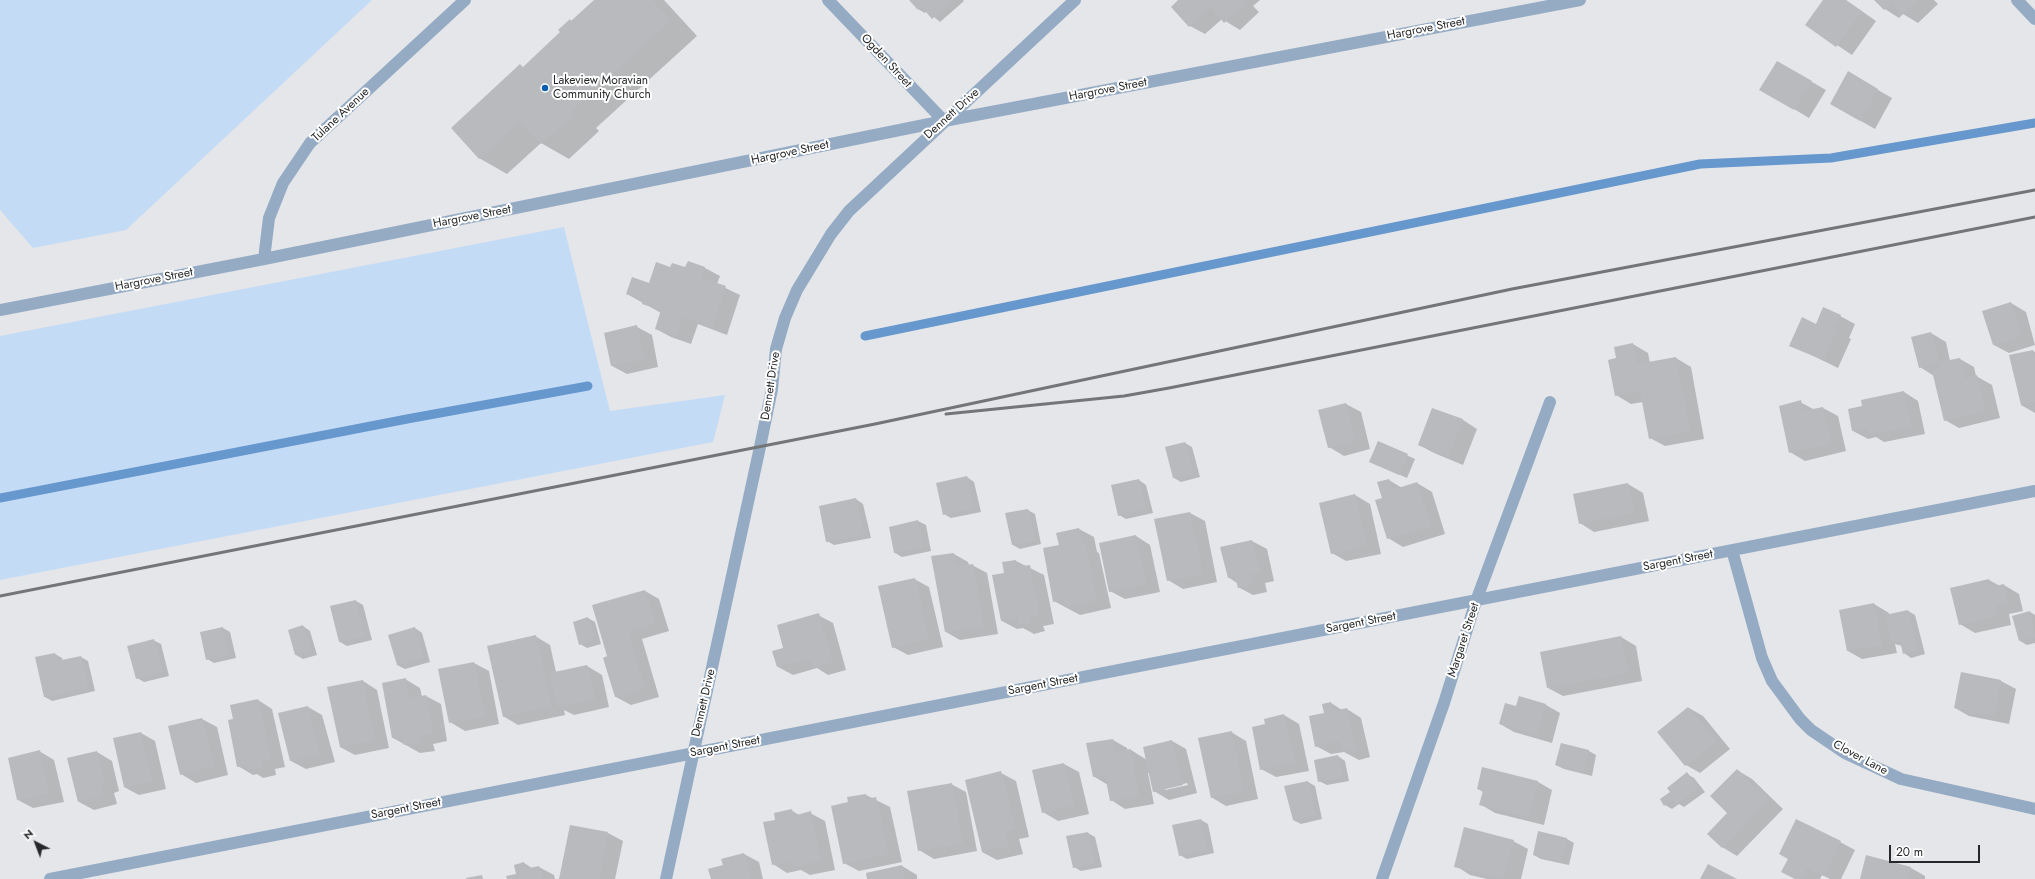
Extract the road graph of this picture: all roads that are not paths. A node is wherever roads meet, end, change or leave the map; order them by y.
1 (465, 0) edge
2 (828, 0) edge
3 (1076, 0) edge
4 (1580, 0) edge
5 (2017, 0) edge
6 (2035, 19) edge
7 (944, 122) junction
8 (264, 259) junction
9 (0, 310) edge
10 (1550, 402) dead end
11 (2035, 491) edge
12 (1732, 550) junction
13 (1476, 601) junction
14 (692, 754) junction
15 (2035, 809) edge
16 (50, 879) edge
17 (666, 879) edge
18 (1382, 879) edge

1 - 8 street, Tulane Avenue
2 - 7 street, Ogden Street
3 - 7 street, Dennett Drive
4 - 7 street, Hargrove Street
5 - 6 street
7 - 8 street, Hargrove Street
7 - 14 street, Dennett Drive
8 - 9 street, Hargrove Street
10 - 13 street, Margaret Street
11 - 12 street, Sargent Street
12 - 13 street, Sargent Street
12 - 15 street, Clover Lane
13 - 14 street, Sargent Street
13 - 18 street, Margaret Street
14 - 16 street, Sargent Street
14 - 17 street, Dennett Drive

